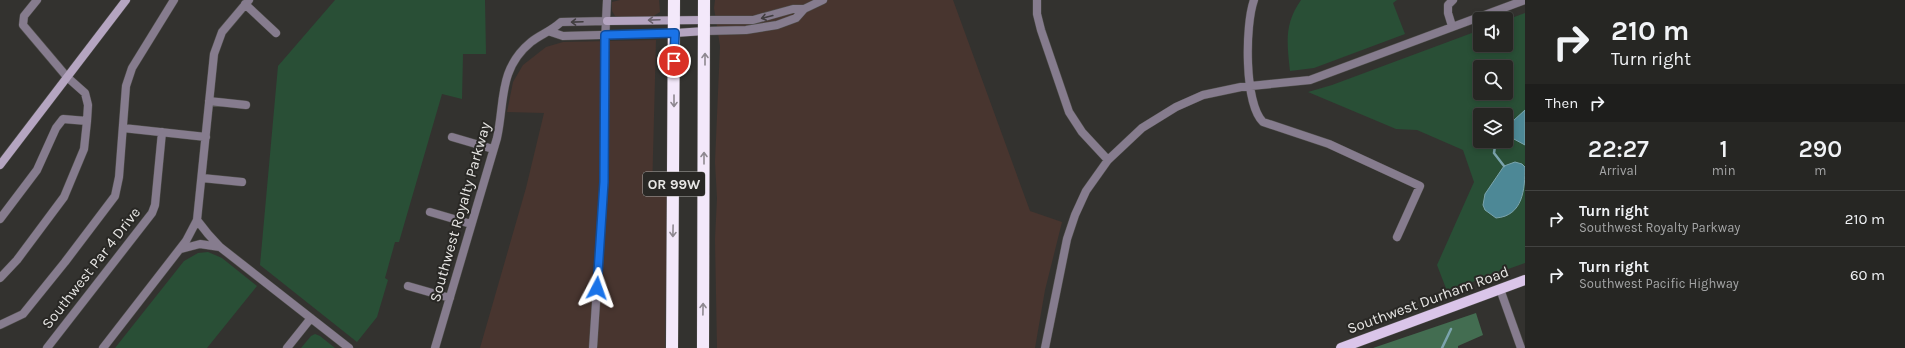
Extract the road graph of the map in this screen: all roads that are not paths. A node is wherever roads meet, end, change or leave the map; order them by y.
1 (37, 0) edge
2 (126, 0) edge
3 (174, 0) edge
4 (607, 0) edge
5 (674, 0) edge
6 (704, 0) edge
7 (823, 0) edge
8 (1037, 0) edge
9 (1254, 0) edge
10 (1453, 0) edge
11 (1525, 0) edge
12 (247, 2) edge
13 (675, 20) junction
14 (606, 21) junction
15 (705, 26) junction
16 (1452, 26) junction
17 (551, 32) junction
18 (276, 33) dead end
19 (675, 33) junction
20 (605, 35) junction
21 (67, 77) junction
22 (1251, 85) junction
23 (209, 101) junction
24 (246, 105) dead end
25 (87, 120) junction
26 (123, 128) junction
27 (162, 132) junction
28 (206, 136) junction
29 (452, 137) dead end
30 (493, 149) junction
31 (1108, 160) junction
32 (0, 165) edge
33 (202, 178) junction
34 (242, 182) dead end
35 (430, 212) dead end
36 (0, 219) edge
37 (197, 220) junction
38 (471, 224) junction
39 (1397, 237) dead end
40 (220, 247) junction
41 (180, 250) junction
42 (0, 278) edge
43 (1525, 280) edge
44 (408, 286) dead end
45 (1500, 289) junction
46 (450, 298) junction
47 (311, 318) junction
48 (0, 325) edge
49 (47, 348) edge
50 (103, 348) edge
51 (287, 348) edge
52 (349, 348) edge
53 (435, 348) edge
54 (593, 348) edge
55 (672, 348) edge
56 (703, 348) edge
57 (1045, 348) edge
58 (1341, 348) edge
59 (1521, 348) edge

1 - 21 street
2 - 21 main road
3 - 26 street
4 - 14 street
5 - 13 highway, OR 99W
6 - 15 highway, OR 99W
7 - 15 street, Southwest Royalty Parkway
8 - 31 street
9 - 22 street
10 - 16 street
11 - 16 street
12 - 18 street
12 - 23 street
13 -> 14 main road, Southwest Royalty Parkway
13 - 15 main road, Southwest Royalty Parkway
13 - 19 highway, OR 99W
14 -> 17 street, Southwest Royalty Parkway
14 - 20 street
15 - 19 main road, Southwest Royalty Parkway
56 -> 15 highway, OR 99W
16 - 22 street
17 - 20 street, Southwest Royalty Parkway
17 - 30 street, Southwest Royalty Parkway
19 - 20 street, Southwest Royalty Parkway
19 -> 55 highway, OR 99W
20 - 54 street
21 - 25 street
21 - 32 main road
22 - 31 street
22 - 39 street
23 - 24 street
23 - 28 street
25 - 36 street
25 - 42 street
26 - 27 street
26 - 48 street
27 - 28 street
27 - 49 street, Southwest Par 4 Drive
28 - 33 street
29 - 30 street
30 - 38 street, Southwest Royalty Parkway
31 - 57 street
33 - 34 street
33 - 37 street
35 - 38 street
37 - 40 street
37 - 41 street
38 - 46 street, Southwest Royalty Parkway
40 - 41 street
40 - 47 street
41 - 50 street
43 - 45 main road, Southwest Durham Road
44 - 46 street
45 - 58 main road, Southwest Durham Road
45 - 59 street
46 - 53 street, Southwest Royalty Parkway
47 - 51 street
47 - 52 street

